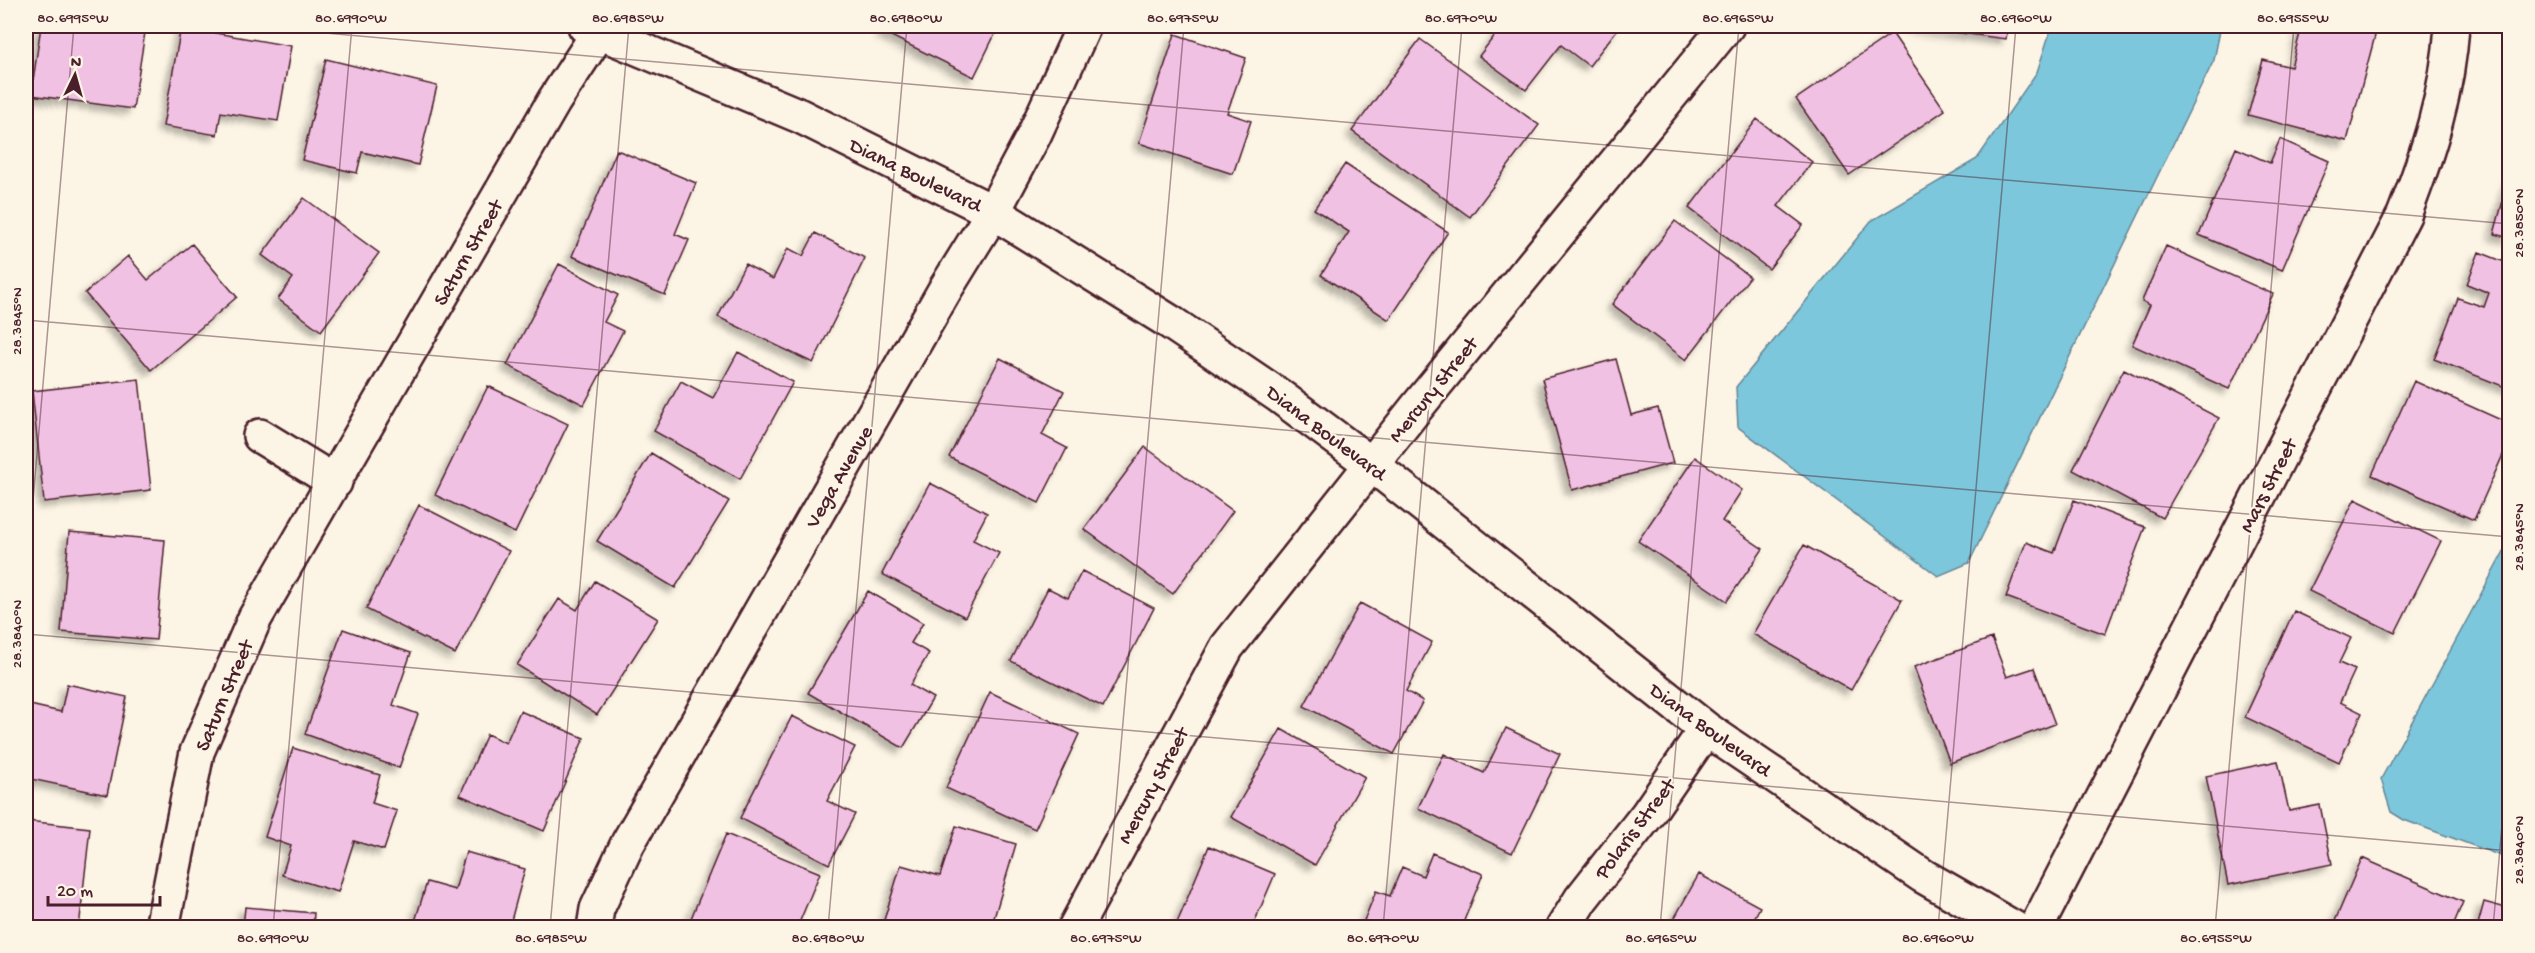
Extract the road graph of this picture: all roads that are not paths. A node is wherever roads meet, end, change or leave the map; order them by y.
1 (1084, 26) edge
2 (1727, 26) edge
3 (2452, 26) edge
4 (596, 27) edge
5 (993, 212) junction
6 (260, 436) dead end
7 (1371, 464) junction
8 (335, 482) junction
9 (1706, 729) junction
10 (162, 927) edge
11 (594, 927) edge
12 (1075, 927) edge
13 (1563, 927) edge
14 (2014, 927) edge
15 (2036, 927) edge

1 - 5 street, Vega Avenue
2 - 7 street, Mercury Street
3 - 15 street, Mars Street
4 - 5 street, Diana Boulevard
4 - 8 street, Saturn Street
5 - 7 street, Diana Boulevard
5 - 11 street, Vega Avenue
6 - 8 street
7 - 9 street, Diana Boulevard
7 - 12 street, Mercury Street
8 - 10 street, Saturn Street
9 - 13 street, Polaris Street
9 - 14 street, Diana Boulevard

